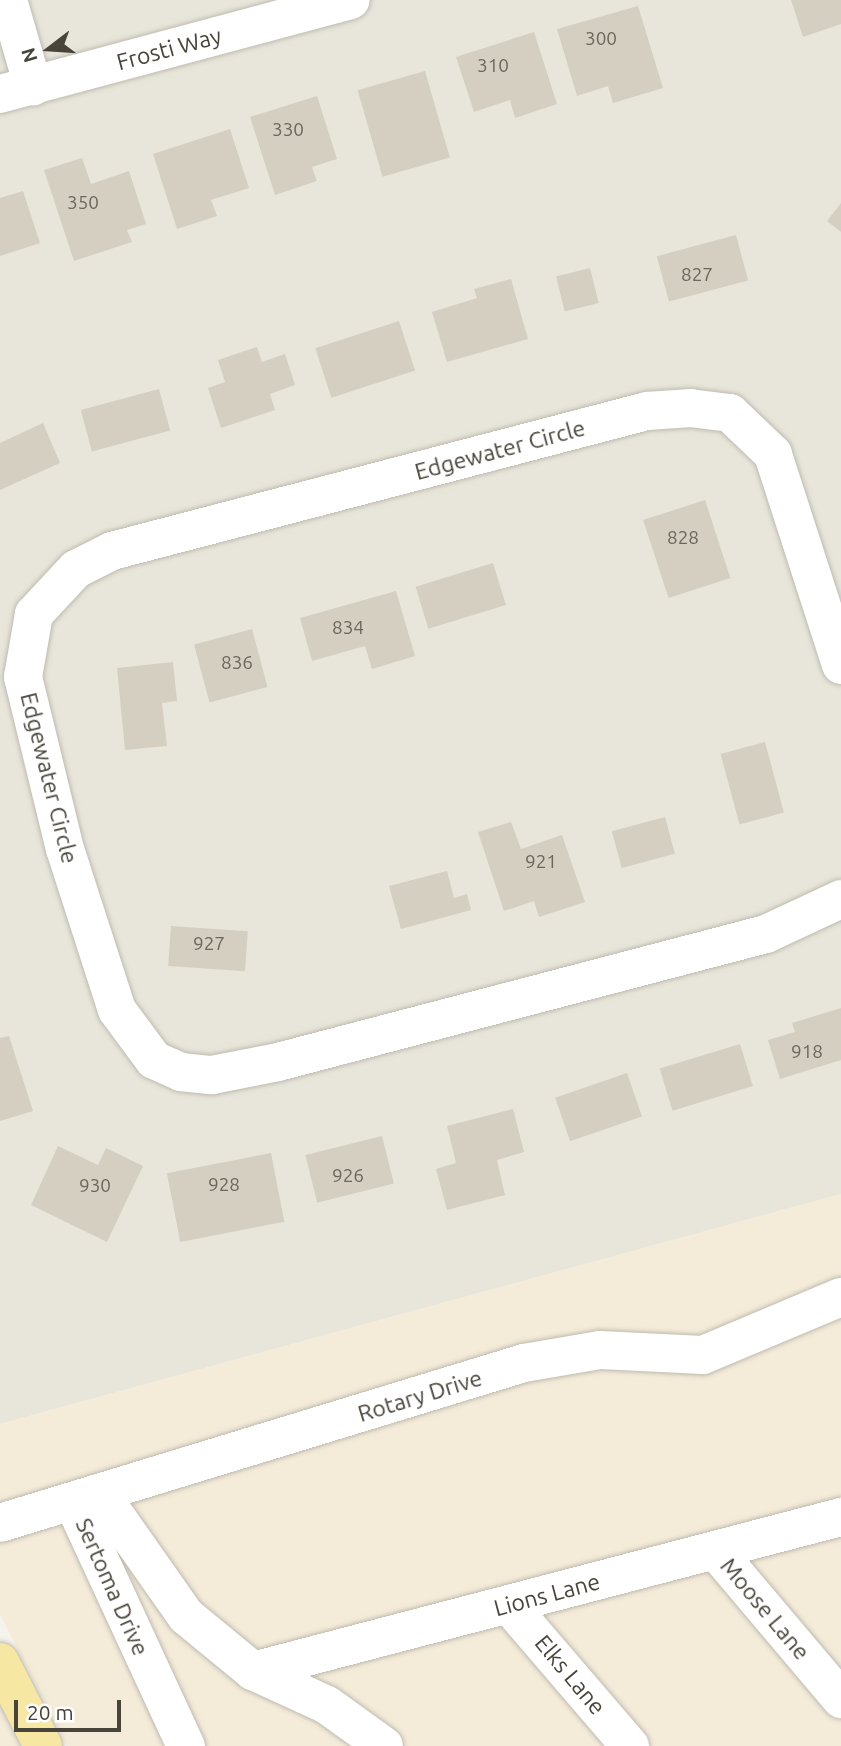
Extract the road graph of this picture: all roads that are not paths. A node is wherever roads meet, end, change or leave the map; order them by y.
1 (8, 0) edge
2 (351, 0) edge
3 (17, 90) edge
4 (838, 641) edge
5 (841, 899) edge
6 (841, 1297) edge
7 (88, 1499) junction
8 (841, 1517) edge
9 (0, 1523) edge
10 (716, 1551) junction
11 (509, 1605) junction
12 (0, 1661) edge
13 (253, 1671) junction
14 (841, 1699) edge
15 (43, 1746) edge
16 (186, 1746) edge
17 (384, 1746) edge
18 (630, 1746) edge

1 - 3 street, Frosti Way
2 - 3 street, Frosti Way
4 - 5 street, Edgewater Circle
6 - 7 street, Rotary Drive
7 - 9 street, Rotary Drive
7 - 13 street
7 - 16 street, Sertoma Drive
8 - 10 street, Lions Lane
10 - 11 street, Lions Lane
10 - 14 street, Moose Lane
11 - 13 street, Lions Lane
11 - 18 street, Elks Lane
12 - 15 main road
13 - 17 street

